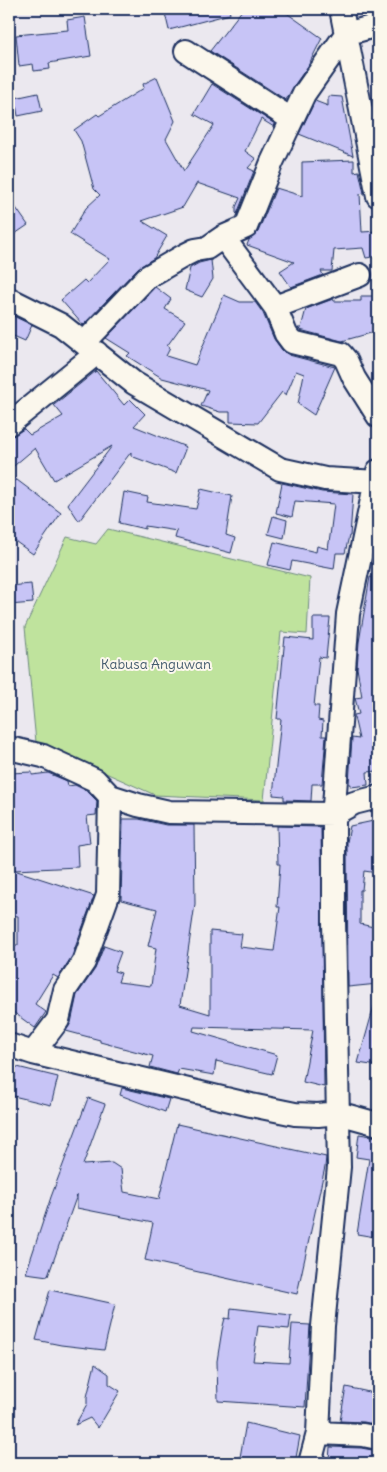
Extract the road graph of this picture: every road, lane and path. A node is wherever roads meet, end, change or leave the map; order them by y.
1 (341, 9) edge
2 (378, 25) edge
3 (346, 34) junction
4 (186, 51) dead end
5 (291, 120) junction
6 (378, 196) edge
7 (223, 238) junction
8 (360, 275) dead end
9 (9, 299) edge
10 (275, 307) junction
11 (90, 348) junction
12 (378, 416) edge
13 (9, 424) edge
14 (377, 478) edge
15 (9, 748) edge
16 (43, 756) junction
17 (9, 763) edge
18 (110, 796) junction
19 (378, 797) edge
20 (334, 814) junction
21 (9, 1045) edge
22 (33, 1053) junction
23 (338, 1113) junction
24 (378, 1124) edge
25 (318, 1433) junction
26 (378, 1438) edge
27 (310, 1463) edge

1 - 3 street
2 - 3 street
3 - 5 street
3 - 6 street
4 - 5 street
5 - 7 street
7 - 10 street
7 - 11 street
8 - 10 street
9 - 11 street
10 - 12 street
11 - 13 street
11 - 14 street
14 - 20 street
15 - 16 street
16 - 17 street
16 - 18 street
18 - 20 street
18 - 22 street
19 - 20 street
20 - 23 street
21 - 22 street
22 - 23 street
23 - 24 street
23 - 25 street
25 - 26 street
25 - 27 street

